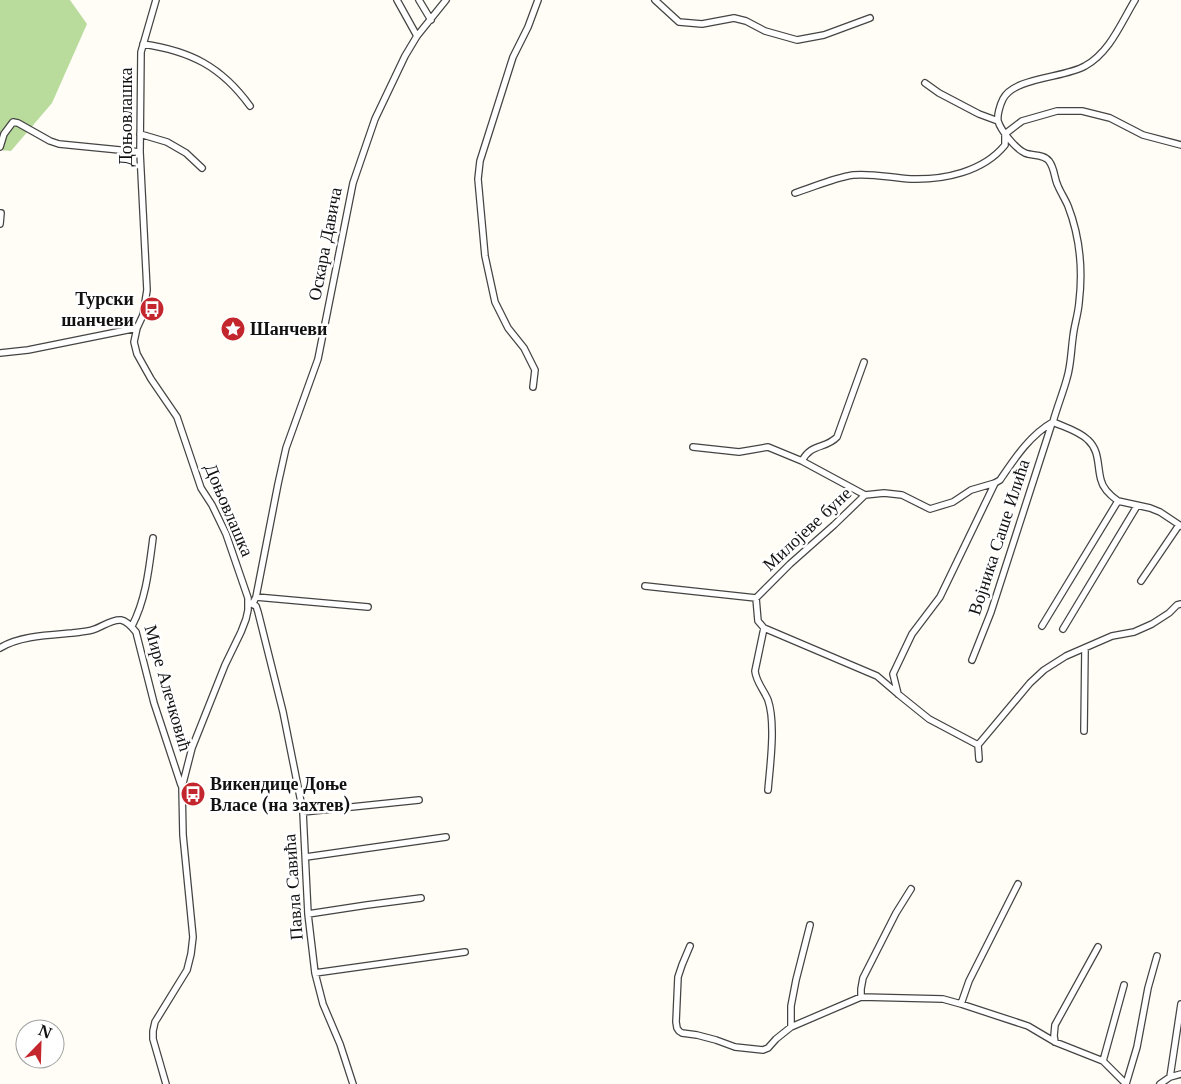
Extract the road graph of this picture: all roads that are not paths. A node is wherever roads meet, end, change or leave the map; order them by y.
1 (156, 0) edge
2 (398, 0) edge
3 (419, 0) edge
4 (446, 0) edge
5 (538, 0) edge
6 (655, 0) edge
7 (1135, 0) edge
8 (870, 18) dead end
9 (431, 20) junction
10 (417, 36) junction
11 (143, 44) junction
12 (925, 83) dead end
13 (250, 106) dead end
14 (998, 121) junction
15 (140, 134) junction
16 (1005, 134) junction
17 (1181, 146) edge
18 (0, 147) edge
19 (140, 152) junction
20 (202, 168) dead end
21 (794, 193) dead end
22 (1, 213) dead end
23 (0, 224) edge
24 (138, 328) junction
25 (0, 353) edge
26 (864, 362) dead end
27 (533, 387) dead end
28 (1051, 423) junction
29 (693, 447) dead end
30 (802, 461) junction
31 (995, 483) junction
32 (865, 495) junction
33 (1118, 501) junction
34 (1137, 506) junction
35 (1180, 525) edge
36 (153, 538) dead end
37 (1141, 581) dead end
38 (645, 586) dead end
39 (256, 597) junction
40 (756, 598) junction
41 (250, 603) junction
42 (1181, 604) edge
43 (368, 607) dead end
44 (132, 626) junction
45 (1042, 626) dead end
46 (764, 628) junction
47 (1063, 629) dead end
48 (0, 648) edge
49 (1085, 648) junction
50 (972, 660) dead end
51 (898, 694) junction
52 (1084, 731) dead end
53 (978, 745) junction
54 (979, 758) dead end
55 (182, 787) junction
56 (768, 790) dead end
57 (419, 800) dead end
58 (303, 812) junction
59 (446, 837) dead end
60 (306, 857) junction
61 (1018, 884) dead end
62 (911, 889) dead end
63 (421, 898) dead end
64 (308, 914) junction
65 (810, 925) dead end
66 (690, 946) dead end
67 (1098, 947) dead end
68 (465, 952) dead end
69 (1157, 956) dead end
70 (315, 973) junction
71 (1124, 985) dead end
72 (861, 997) junction
73 (961, 1004) junction
74 (1181, 1004) edge
75 (791, 1027) junction
76 (1055, 1042) junction
77 (1103, 1061) junction
78 (1181, 1074) edge
79 (1170, 1076) junction
80 (166, 1084) edge
81 (353, 1084) edge
82 (1126, 1084) edge
83 (1160, 1084) edge

1 - 11 street, Доњовлашка
2 - 10 street
3 - 9 street
4 - 9 street, Оскара Давича
5 - 27 street
6 - 8 street
7 - 14 street
9 - 10 street, Оскара Давича
10 - 39 street, Оскара Давича
11 - 13 street
11 - 15 street, Доњовлашка
12 - 14 street
14 - 16 street, Војника Саше Илића
15 - 19 street, Доњовлашка
15 - 20 street
16 - 17 street
16 - 21 street
16 - 28 street, Војника Саше Илића
18 - 19 street
19 - 24 street, Доњовлашка
22 - 23 street
24 - 25 street
24 - 41 street, Доњовлашка
26 - 30 street
28 - 31 street
28 - 33 street
28 - 50 street, Војника Саше Илића
29 - 30 street
30 - 32 street
31 - 32 street, Милојеве буне
31 - 51 street
32 - 40 street, Милојеве буне
33 - 34 street
33 - 45 street
34 - 35 street
34 - 47 street
35 - 37 street
36 - 44 street, Мире Алечковић
38 - 40 street
39 - 41 street, Оскара Давича
39 - 43 street
40 - 46 street
41 - 55 street, Доњовлашка
41 - 58 street, Павла Савића
42 - 49 street
44 - 48 street
44 - 55 street, Мире Алечковић
46 - 51 street
46 - 56 street
49 - 52 street
49 - 53 street
51 - 53 street
53 - 54 street
55 - 80 street, Доњовлашка
57 - 58 street
58 - 60 street, Павла Савића
59 - 60 street
60 - 64 street, Павла Савића
61 - 73 street
62 - 72 street
63 - 64 street
64 - 70 street, Павла Савића
65 - 75 street
66 - 75 street
67 - 76 street
68 - 70 street
69 - 82 street
70 - 81 street, Павла Савића
71 - 77 street
72 - 73 street
72 - 75 street
73 - 76 street
74 - 79 street
76 - 77 street
77 - 82 street
78 - 79 street
79 - 83 street

